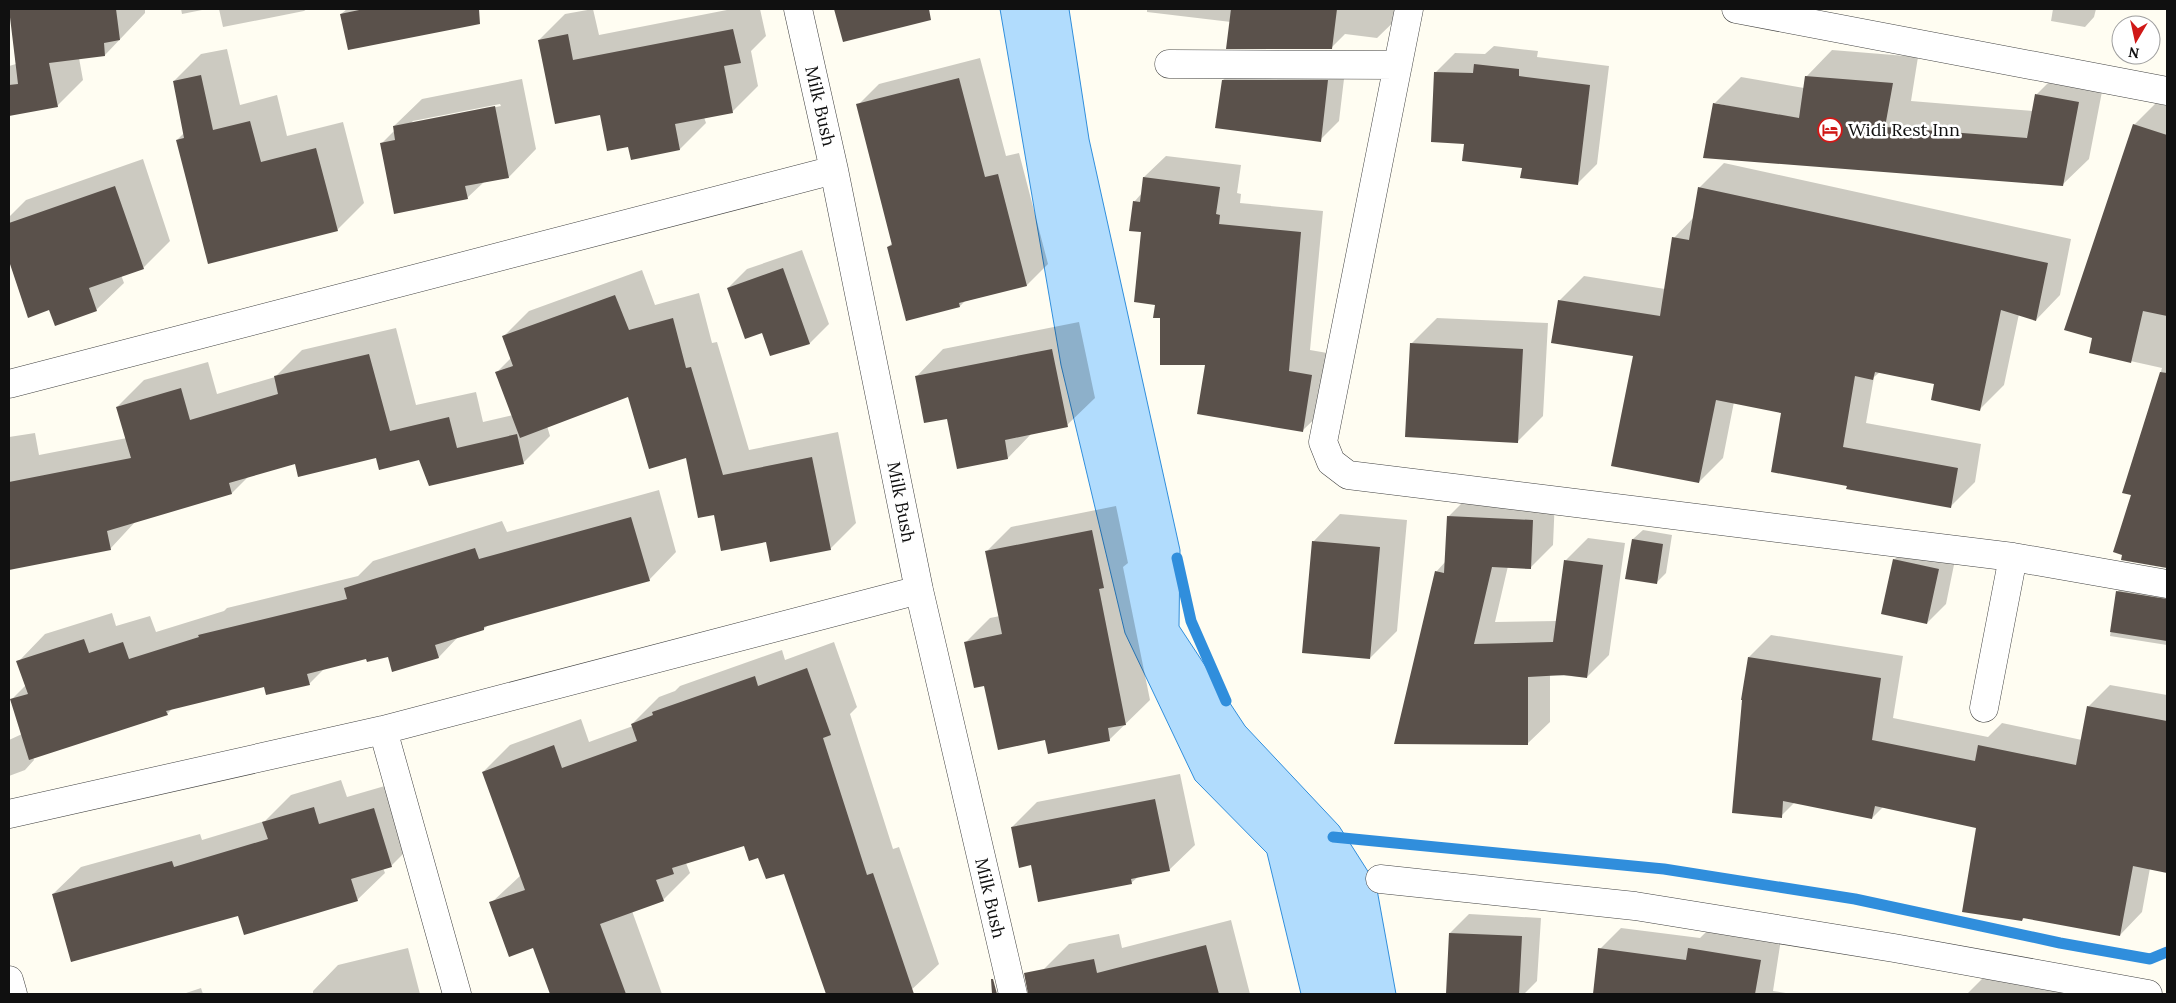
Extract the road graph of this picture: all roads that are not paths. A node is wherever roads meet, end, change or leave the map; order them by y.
1 (798, 9) edge
2 (1409, 9) edge
3 (1736, 9) edge
4 (1169, 64) dead end
5 (1398, 65) junction
6 (2167, 92) edge
7 (834, 170) junction
8 (9, 384) edge
9 (2012, 557) junction
10 (2167, 584) edge
11 (919, 590) junction
12 (1984, 708) dead end
13 (383, 730) junction
14 (9, 814) edge
15 (1380, 878) dead end
16 (9, 980) edge
17 (13, 994) edge
18 (457, 994) edge
19 (1013, 994) edge
20 (2148, 994) edge

1 - 7 street, Milk Bush
2 - 5 street
3 - 6 street
4 - 5 street
5 - 9 street
7 - 8 street
7 - 11 street, Milk Bush
9 - 10 street
9 - 12 street
11 - 13 street
11 - 19 street, Milk Bush
13 - 14 street
13 - 18 street
15 - 20 street
16 - 17 street

